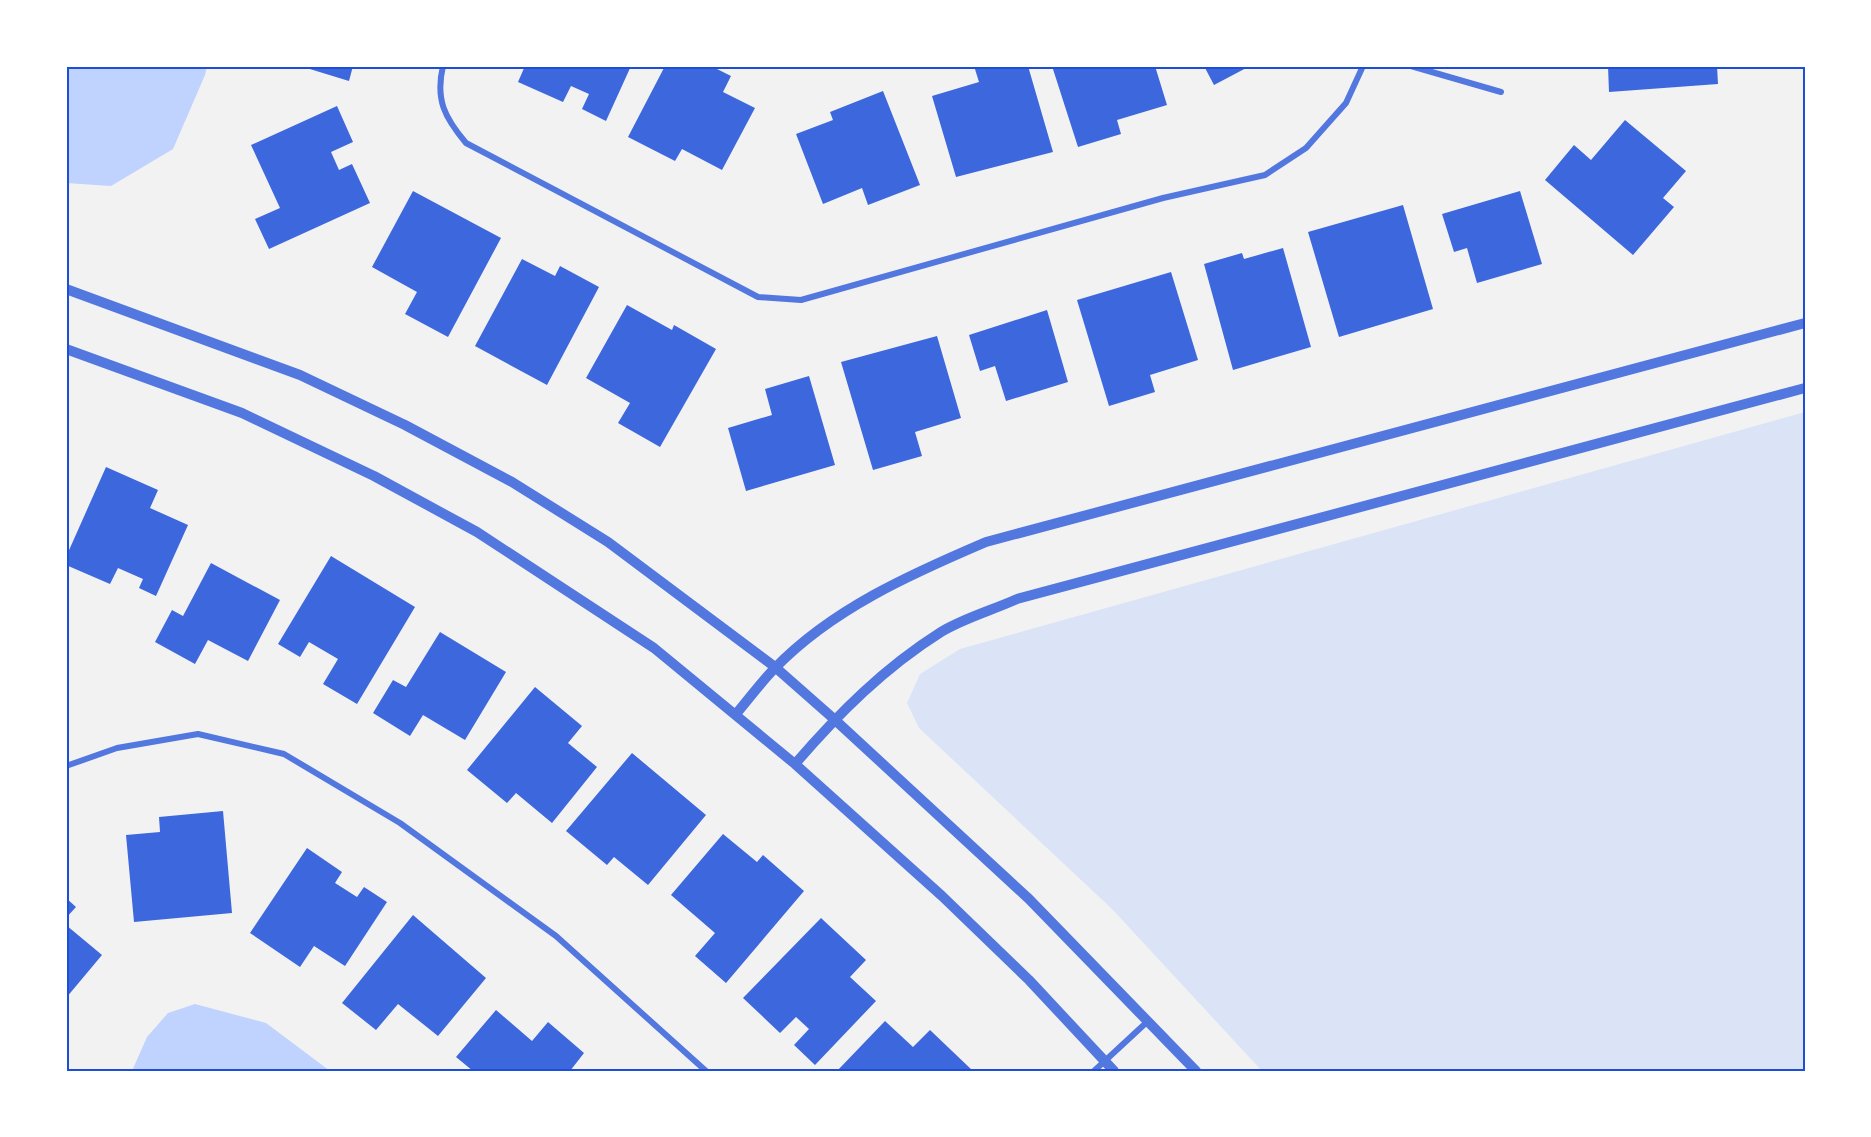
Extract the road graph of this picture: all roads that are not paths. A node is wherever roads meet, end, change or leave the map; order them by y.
1 (443, 66) edge
2 (1363, 66) edge
3 (1411, 66) edge
4 (1501, 92) dead end
5 (66, 289) edge
6 (1805, 323) edge
7 (66, 349) edge
8 (1805, 388) edge
9 (775, 667) junction
10 (736, 714) junction
11 (834, 719) junction
12 (795, 764) junction
13 (66, 766) edge
14 (1148, 1020) junction
15 (1104, 1061) junction
16 (1193, 1070) edge
17 (706, 1071) edge
18 (1094, 1071) edge
19 (1114, 1071) edge

1 - 2 street
3 - 4 street
5 - 9 street
6 - 9 street
7 - 10 street
8 - 11 street
9 - 10 street
9 - 11 street
10 - 12 street
11 - 12 street
11 - 14 street
12 - 15 street
13 - 17 street
14 - 15 street
14 - 16 street
15 - 18 street
15 - 19 street

